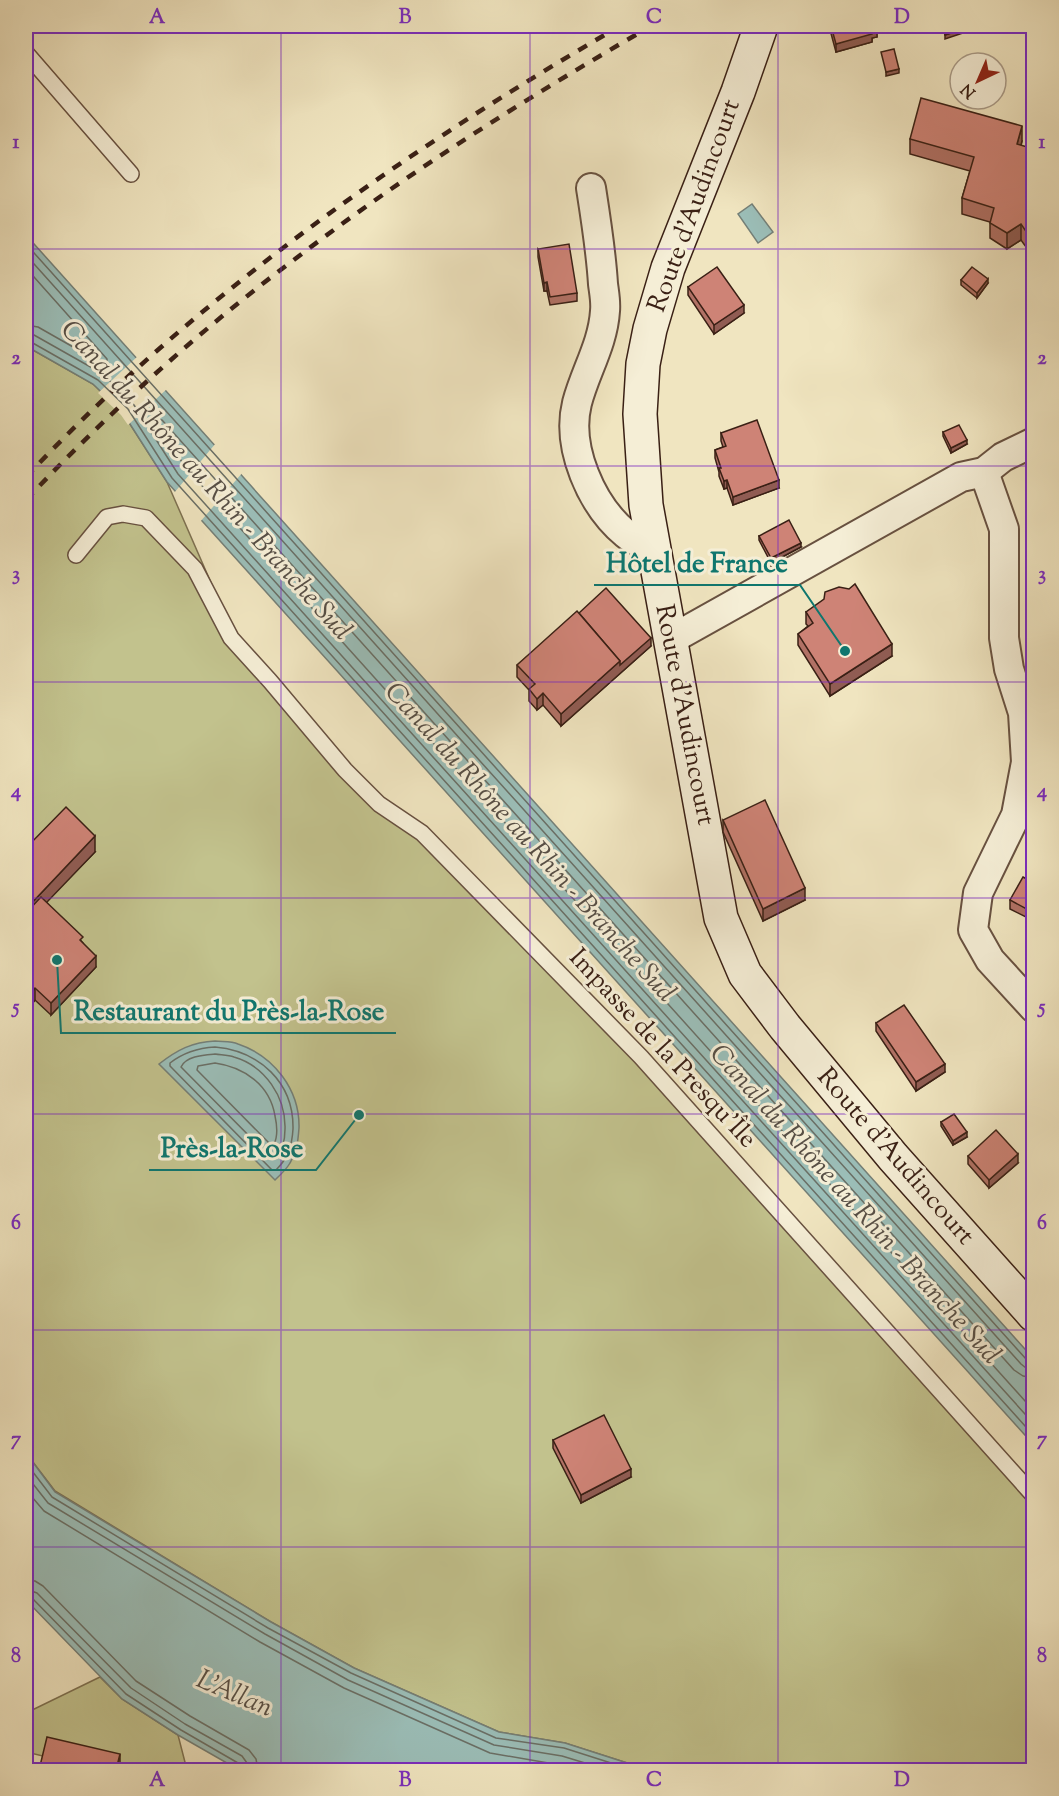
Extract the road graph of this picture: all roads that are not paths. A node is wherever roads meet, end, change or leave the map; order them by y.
1 (761, 26) edge
2 (26, 53) edge
3 (131, 174) dead end
4 (591, 188) dead end
5 (1034, 442) edge
6 (984, 472) junction
7 (654, 550) junction
8 (76, 555) dead end
9 (670, 640) junction
10 (1034, 1008) edge
11 (1034, 1315) edge
12 (1034, 1496) edge

1 - 7 main road, Route d'Audincourt
2 - 3 lane
4 - 7 street
5 - 6 street
6 - 9 street
6 - 10 street
7 - 9 main road, Route d'Audincourt
8 - 12 lane, Impasse de la Presqu'Île
9 - 11 main road, Route d'Audincourt

